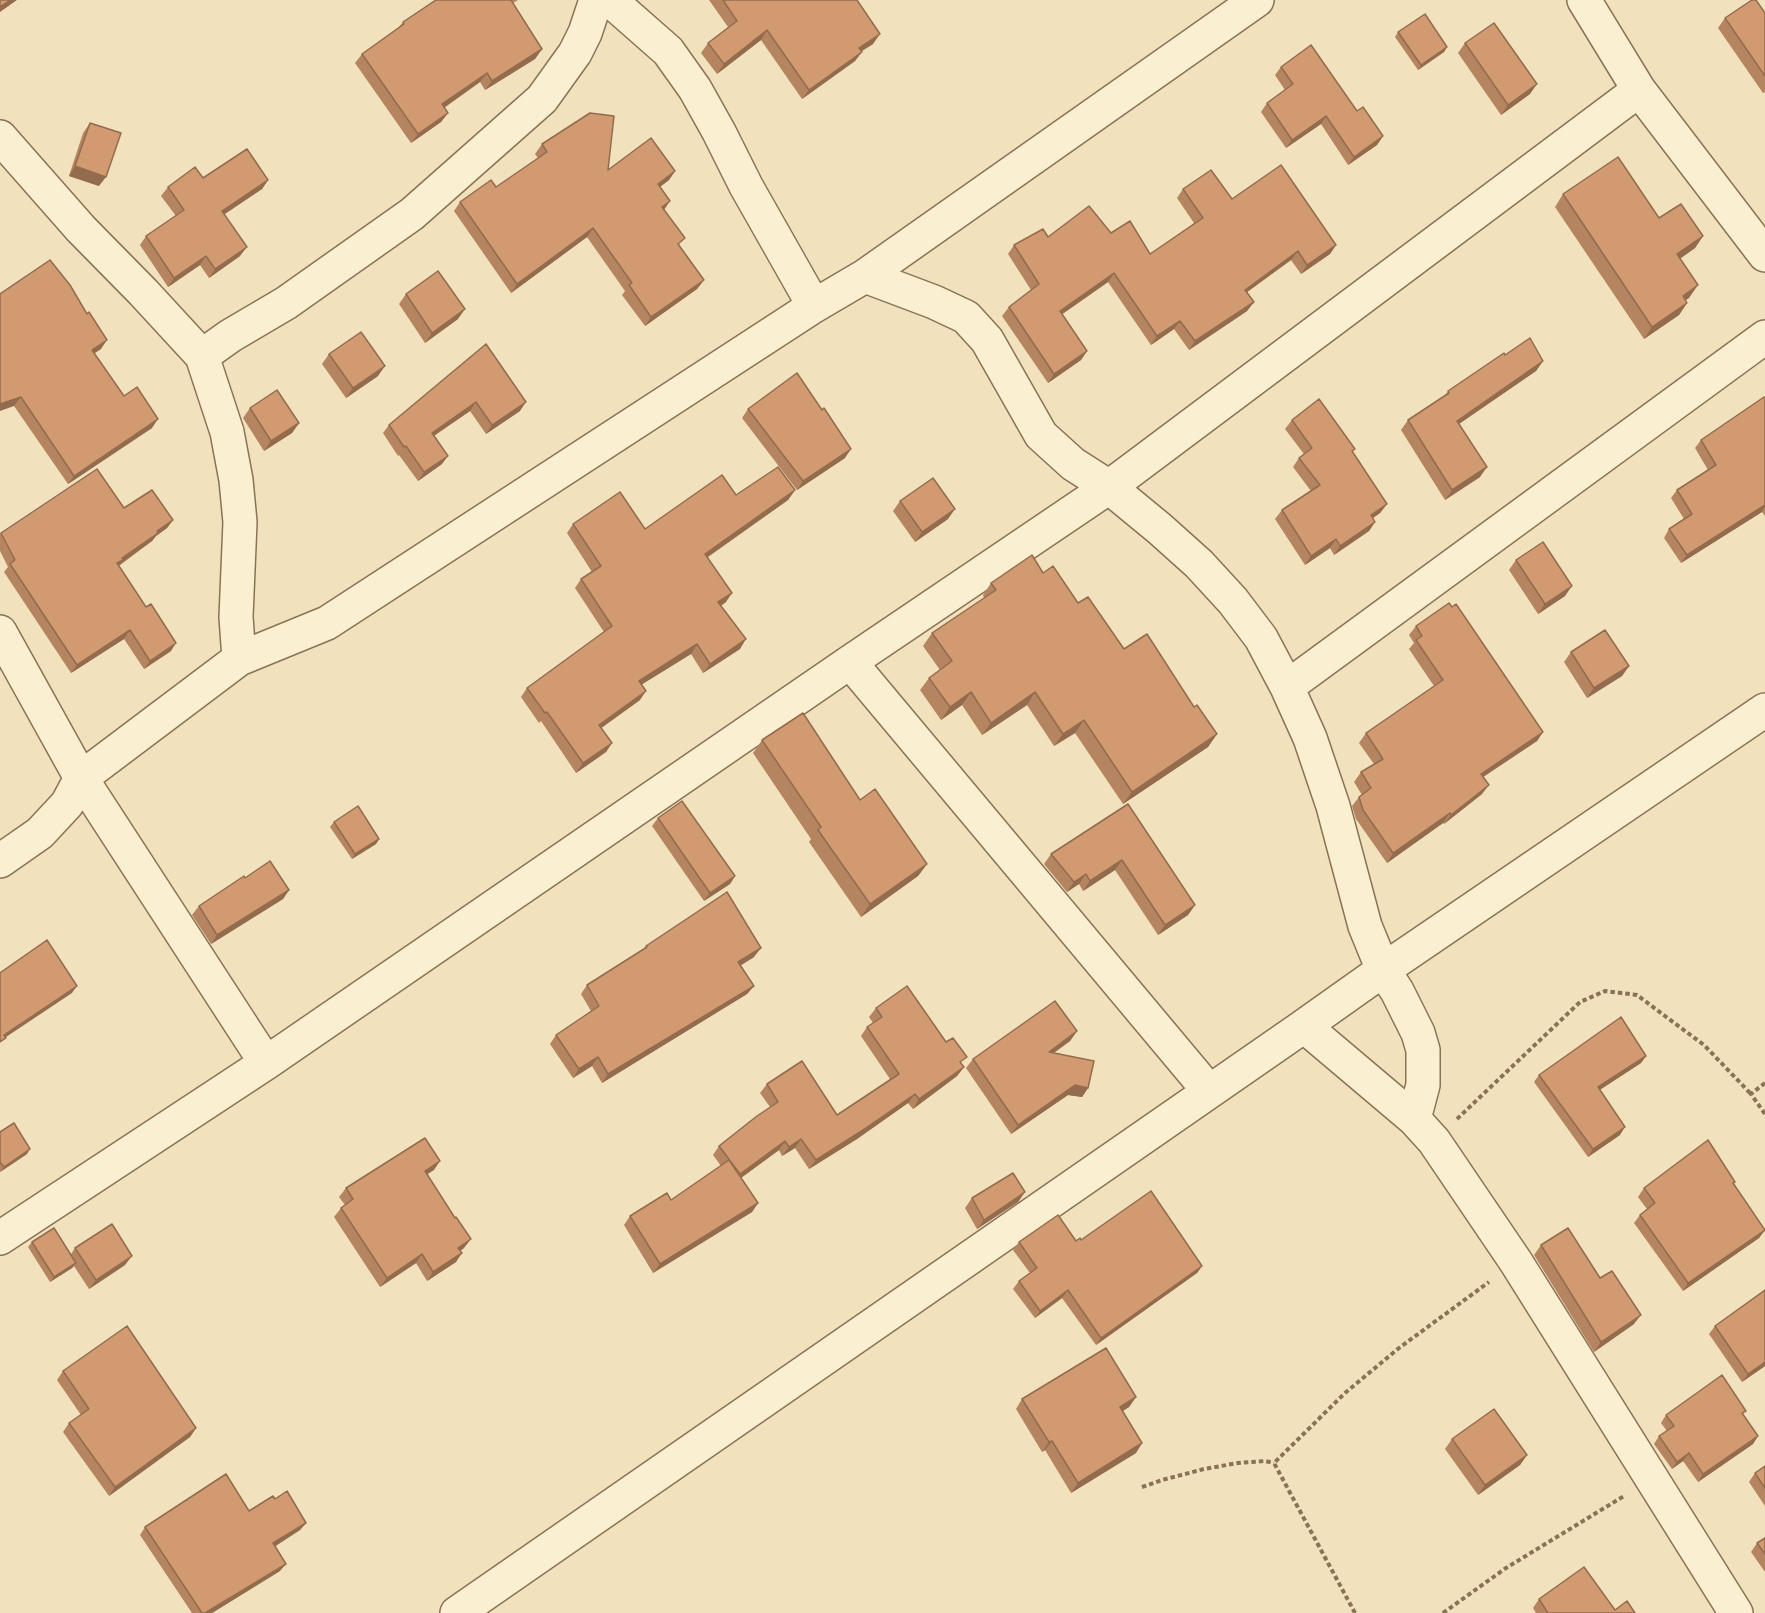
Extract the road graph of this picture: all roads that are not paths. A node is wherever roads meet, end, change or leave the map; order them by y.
1 (596, 0) edge
2 (610, 0) edge
3 (1257, 0) edge
4 (1584, 0) edge
5 (1639, 90) junction
6 (0, 137) edge
7 (1765, 255) edge
8 (865, 276) junction
9 (814, 306) junction
10 (1765, 337) edge
11 (202, 356) junction
12 (1109, 487) junction
13 (0, 632) edge
14 (239, 659) junction
15 (850, 662) junction
16 (1287, 687) junction
17 (1765, 710) edge
18 (81, 778) junction
19 (0, 861) edge
20 (1383, 970) junction
21 (1304, 1026) junction
22 (266, 1063) junction
23 (1209, 1091) junction
24 (1424, 1130) junction
25 (0, 1238) edge
26 (457, 1613) edge
27 (1736, 1613) edge

1 - 11 street
2 - 9 street
3 - 8 street
4 - 5 street
5 - 7 street
5 - 12 street
6 - 11 street
8 - 9 street
8 - 12 street
9 - 14 street
10 - 16 street
11 - 14 street
12 - 15 street
12 - 16 street
13 - 18 street
14 - 18 street
15 - 22 street
15 - 23 street
16 - 20 street
17 - 20 street
18 - 19 street
18 - 22 street
20 - 21 street
20 - 24 street
21 - 23 street
21 - 24 street
22 - 25 street
23 - 26 street
24 - 27 street

